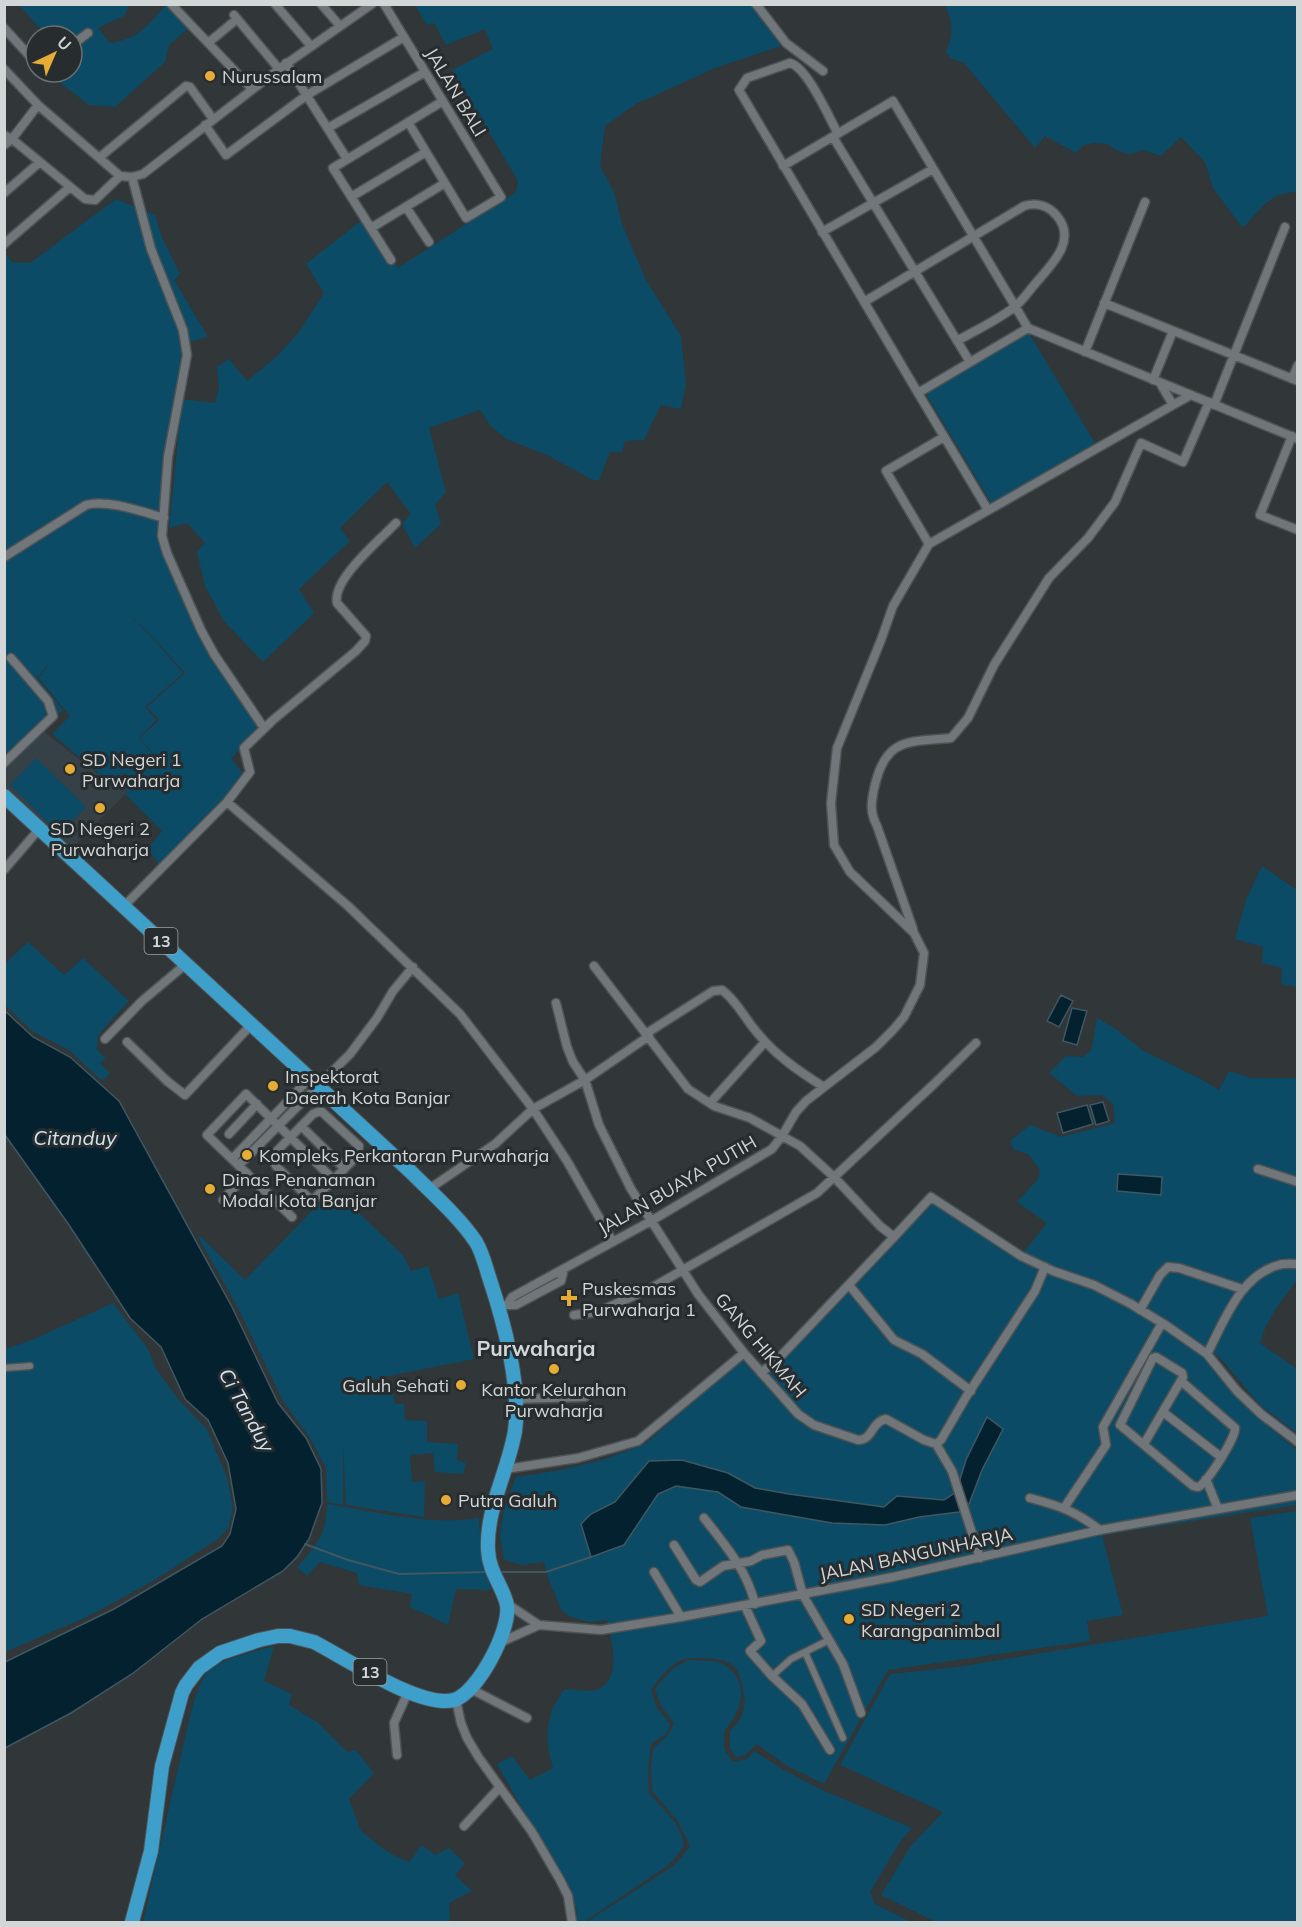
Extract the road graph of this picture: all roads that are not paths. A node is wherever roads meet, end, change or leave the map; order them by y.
1 (171, 4) edge
2 (274, 4) edge
3 (321, 4) edge
4 (384, 4) edge
5 (756, 4) edge
6 (370, 5) edge
7 (340, 26) junction
8 (4, 28) edge
9 (88, 33) dead end
10 (84, 36) edge
11 (404, 37) junction
12 (208, 43) junction
13 (311, 46) junction
14 (24, 50) edge
15 (283, 66) junction
16 (4, 69) edge
17 (823, 70) dead end
18 (425, 72) junction
19 (4, 79) edge
20 (18, 85) junction
21 (252, 89) junction
22 (307, 96) junction
23 (443, 101) junction
24 (38, 105) junction
25 (213, 119) junction
26 (408, 122) junction
27 (205, 125) junction
28 (328, 129) junction
29 (835, 135) junction
30 (7, 140) edge
31 (426, 152) junction
32 (100, 157) junction
33 (347, 159) junction
34 (40, 162) junction
35 (783, 166) junction
36 (933, 168) junction
37 (120, 176) junction
38 (132, 177) junction
39 (445, 183) junction
40 (70, 187) junction
41 (4, 193) edge
42 (351, 197) junction
43 (1145, 202) dead end
44 (873, 203) junction
45 (406, 207) junction
46 (1285, 227) dead end
47 (371, 228) junction
48 (822, 232) junction
49 (973, 236) junction
50 (429, 242) dead end
51 (4, 244) edge
52 (391, 260) dead end
53 (915, 272) junction
54 (864, 302) junction
55 (1104, 303) junction
56 (1015, 307) junction
57 (1028, 328) junction
58 (1173, 331) junction
59 (957, 341) junction
60 (1085, 352) junction
61 (1234, 355) junction
62 (970, 362) junction
63 (1298, 365) edge
64 (1295, 380) edge
65 (1157, 381) junction
66 (918, 393) junction
67 (1191, 395) junction
68 (1212, 404) junction
69 (1173, 405) junction
70 (944, 437) junction
71 (1295, 438) edge
72 (988, 510) junction
73 (164, 518) junction
74 (396, 523) dead end
75 (1298, 530) edge
76 (929, 544) junction
77 (4, 557) edge
78 (11, 658) dead end
79 (264, 728) junction
80 (4, 763) edge
81 (4, 796) edge
82 (227, 802) junction
83 (40, 828) junction
84 (4, 870) edge
85 (124, 906) junction
86 (914, 933) junction
87 (186, 964) junction
88 (594, 966) dead end
89 (412, 967) junction
90 (556, 1003) dead end
91 (250, 1025) junction
92 (648, 1035) junction
93 (105, 1039) dead end
94 (127, 1042) dead end
95 (765, 1042) junction
96 (976, 1043) dead end
97 (585, 1080) junction
98 (313, 1083) junction
99 (824, 1087) junction
100 (710, 1103) junction
101 (257, 1104) junction
102 (533, 1109) junction
103 (272, 1118) junction
104 (279, 1125) junction
105 (302, 1126) junction
106 (229, 1134) dead end
107 (782, 1136) junction
108 (291, 1137) junction
109 (236, 1162) junction
110 (344, 1168) junction
111 (1258, 1169) dead end
112 (247, 1173) junction
113 (834, 1177) junction
114 (333, 1179) junction
115 (1298, 1182) edge
116 (429, 1189) junction
117 (223, 1200) dead end
118 (292, 1217) dead end
119 (651, 1221) junction
120 (894, 1237) junction
121 (613, 1242) junction
122 (1298, 1264) edge
123 (1045, 1267) junction
124 (683, 1272) junction
125 (849, 1285) junction
126 (1242, 1289) junction
127 (503, 1306) junction
128 (1140, 1310) junction
129 (574, 1316) dead end
130 (1162, 1323) junction
131 (744, 1353) junction
132 (1207, 1354) junction
133 (30, 1366) dead end
134 (4, 1368) edge
135 (761, 1373) junction
136 (1181, 1382) junction
137 (971, 1391) junction
138 (585, 1397) dead end
139 (515, 1399) junction
140 (1162, 1412) junction
141 (1298, 1442) edge
142 (936, 1444) junction
143 (1144, 1444) junction
144 (1221, 1457) junction
145 (506, 1469) junction
146 (1206, 1479) junction
147 (1298, 1495) edge
148 (1030, 1498) dead end
149 (1064, 1508) junction
150 (1218, 1509) junction
151 (704, 1518) dead end
152 (1100, 1530) junction
153 (674, 1545) dead end
154 (980, 1558) junction
155 (739, 1564) junction
156 (654, 1572) dead end
157 (803, 1595) junction
158 (506, 1603) junction
159 (755, 1604) junction
160 (746, 1606) junction
161 (681, 1617) junction
162 (539, 1625) junction
163 (829, 1640) junction
164 (499, 1643) junction
165 (805, 1652) junction
166 (772, 1676) junction
167 (469, 1688) junction
168 (408, 1692) junction
169 (456, 1700) junction
170 (861, 1713) dead end
171 (527, 1718) dead end
172 (843, 1738) dead end
173 (830, 1750) dead end
174 (397, 1755) dead end
175 (500, 1787) junction
176 (464, 1826) dead end
177 (132, 1923) edge
178 (572, 1923) edge

1 - 12 street
2 - 13 street
3 - 7 street
4 - 11 street, JALAN BALI
5 - 17 street
6 - 7 street
7 - 13 street
8 - 14 street
9 - 10 street
11 - 18 street, JALAN BALI
11 - 22 street
12 - 15 street
12 - 21 street
13 - 15 street
15 - 21 street
15 - 22 street
16 - 20 street
18 - 23 street, JALAN BALI
18 - 28 street
19 - 20 street
20 - 24 street
21 - 25 street
22 - 27 street
22 - 28 street
23 - 26 street
23 - 39 street, JALAN BALI
24 - 30 street
24 - 32 street
25 - 27 street
25 - 32 street
26 - 31 street
26 - 33 street
27 - 38 street
28 - 33 street
29 - 35 street
29 - 35 street
29 - 36 street
29 - 44 street
30 - 34 street
31 - 39 street
31 - 42 street
32 - 37 street
33 - 42 street
34 - 40 street
34 - 41 street
35 - 48 street
36 - 44 street
36 - 49 street
37 - 38 street
37 - 40 street
38 - 73 street
39 - 45 street
40 - 51 street
42 - 47 street
43 - 55 street
44 - 48 street
44 - 53 street
45 - 47 street
45 - 50 street
46 - 61 street
47 - 52 street
48 - 54 street
49 - 53 street
49 - 56 street
49 - 56 street
53 - 54 street
53 - 59 street
54 - 66 street
55 - 58 street
55 - 60 street
56 - 57 street
56 - 59 street
57 - 60 street
57 - 62 street
58 - 61 street
58 - 65 street
59 - 62 street
60 - 65 street
61 - 64 street
61 - 68 street
62 - 66 street
63 - 64 street
65 - 67 street
65 - 69 street
66 - 70 street
67 - 68 street
67 - 69 street
68 - 71 street
68 - 86 street, JALAN BUAYA PUTIH
69 - 72 street
70 - 72 street
70 - 76 street
71 - 75 street
72 - 76 street
73 - 77 street
73 - 79 street
74 - 79 street
76 - 86 street
78 - 80 street
79 - 82 street
81 - 83 highway, 13
82 - 85 street
82 - 89 street
83 - 84 street
83 - 85 highway, 13
85 - 87 highway, 13
86 - 99 street, JALAN BUAYA PUTIH
87 - 91 highway, 13
87 - 93 street
88 - 92 street
89 - 98 street
89 - 102 street
90 - 97 street, GANG HIKMAH
91 - 94 street
91 - 98 highway, 13
92 - 95 street
92 - 97 street
92 - 100 street
95 - 99 street
95 - 100 street
96 - 113 street
97 - 102 street
97 - 119 street, GANG HIKMAH
98 - 103 street
98 - 104 street
98 - 116 highway, 13
99 - 107 street, JALAN BUAYA PUTIH
100 - 107 street
101 - 103 street
101 - 106 street
101 - 109 street
102 - 116 street
102 - 121 street
103 - 104 street
103 - 109 street
104 - 108 street
104 - 109 street
105 - 108 street
105 - 110 street
105 - 110 street
107 - 113 street
107 - 119 street, JALAN BUAYA PUTIH
108 - 114 street
108 - 114 street
109 - 112 street
110 - 114 street
111 - 115 street
112 - 117 street
112 - 118 street
113 - 120 street
113 - 124 street
116 - 127 highway, 13
119 - 121 street, JALAN BUAYA PUTIH
119 - 124 street, GANG HIKMAH
120 - 123 street
120 - 125 street
121 - 127 street, JALAN BUAYA PUTIH
122 - 126 street
123 - 128 street
123 - 137 street
124 - 129 street
124 - 131 street, GANG HIKMAH
125 - 135 street
125 - 137 street
126 - 128 street
126 - 132 street
127 - 139 highway, 13
128 - 130 street
130 - 132 street
130 - 149 street
131 - 135 street, GANG HIKMAH
131 - 145 street
132 - 141 street
133 - 134 street
135 - 142 street, GANG HIKMAH
136 - 140 street
136 - 143 street
136 - 144 street
137 - 142 street
138 - 139 street
139 - 145 highway, 13
140 - 143 street
140 - 144 street
142 - 154 street
143 - 146 street
144 - 146 street
145 - 158 highway, 13
146 - 150 street
147 - 150 street, JALAN BANGUNHARJA
148 - 149 street
149 - 152 street
150 - 152 street, JALAN BANGUNHARJA
151 - 155 street
152 - 154 street, JALAN BANGUNHARJA
153 - 155 street
154 - 157 street, JALAN BANGUNHARJA
155 - 157 street
155 - 159 street
156 - 161 street
157 - 159 street, JALAN BANGUNHARJA
157 - 163 street
158 - 162 street
158 - 164 highway
159 - 160 street, JALAN BANGUNHARJA
160 - 161 street, JALAN BANGUNHARJA
160 - 166 street
161 - 162 street, JALAN BANGUNHARJA
162 - 164 street
163 - 165 street
163 - 170 street
164 - 167 highway
165 - 166 street
165 - 172 street
166 - 173 street
167 - 169 highway
167 - 171 street
168 - 169 highway, 13
168 - 174 street
168 - 177 highway, 13
169 - 175 street
175 - 176 street
175 - 178 street

